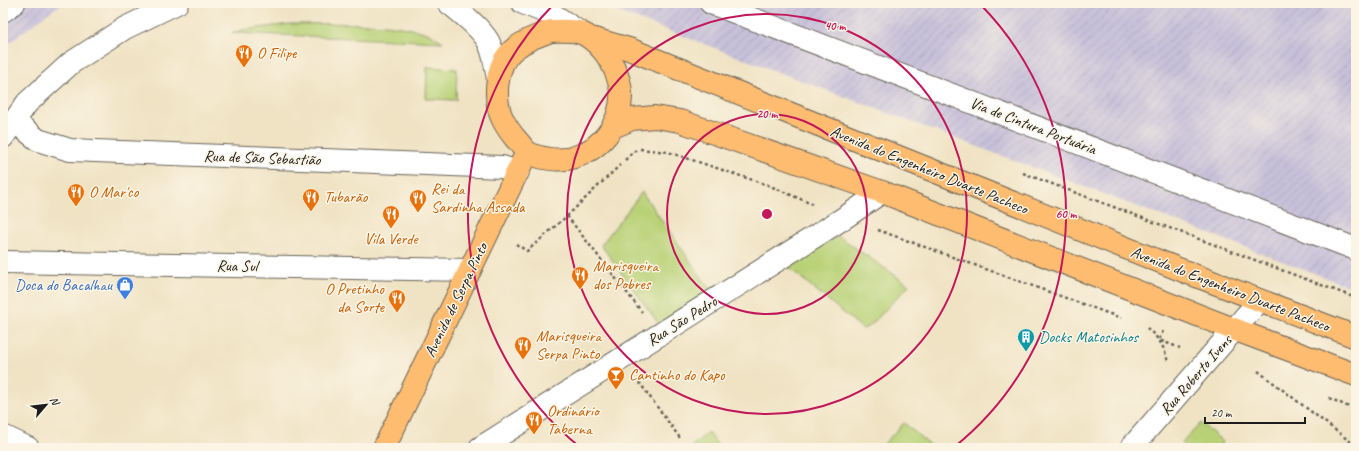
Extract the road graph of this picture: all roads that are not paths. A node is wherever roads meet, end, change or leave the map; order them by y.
1 (14, 3) edge
2 (177, 3) edge
3 (449, 3) edge
4 (524, 3) edge
5 (711, 3) edge
6 (3, 11) edge
7 (585, 35) junction
8 (498, 80) junction
9 (613, 127) junction
10 (8, 129) edge
11 (527, 152) junction
12 (518, 172) junction
13 (882, 192) junction
14 (1356, 249) edge
15 (3, 262) edge
16 (470, 270) junction
17 (1259, 301) junction
18 (1236, 330) junction
19 (1356, 337) edge
20 (1356, 375) edge
21 (3, 436) edge
22 (386, 447) edge
23 (28, 448) edge
24 (480, 448) edge
25 (1131, 448) edge

1 - 6 street
2 - 10 street
3 - 8 street
4 - 7 street, Avenida do Engenheiro Duarte Pacheco
5 - 14 street, Via de Cintura Portuária
7 - 8 main road
7 - 9 main road
7 - 17 main road, Avenida do Engenheiro Duarte Pacheco
8 - 11 main road
9 - 11 main road
9 - 13 main road
10 - 12 street, Rua de São Sebastião
11 - 12 main road, Avenida de Serpa Pinto
12 - 16 main road, Avenida de Serpa Pinto
13 - 18 main road
13 - 24 street, Rua São Pedro
15 - 16 street, Rua Sul
16 - 22 main road, Avenida de Serpa Pinto
17 - 18 street, Rua Roberto Ivens
17 - 19 main road, Avenida do Engenheiro Duarte Pacheco
18 - 20 main road
18 - 25 street, Rua Roberto Ivens
21 - 23 street

